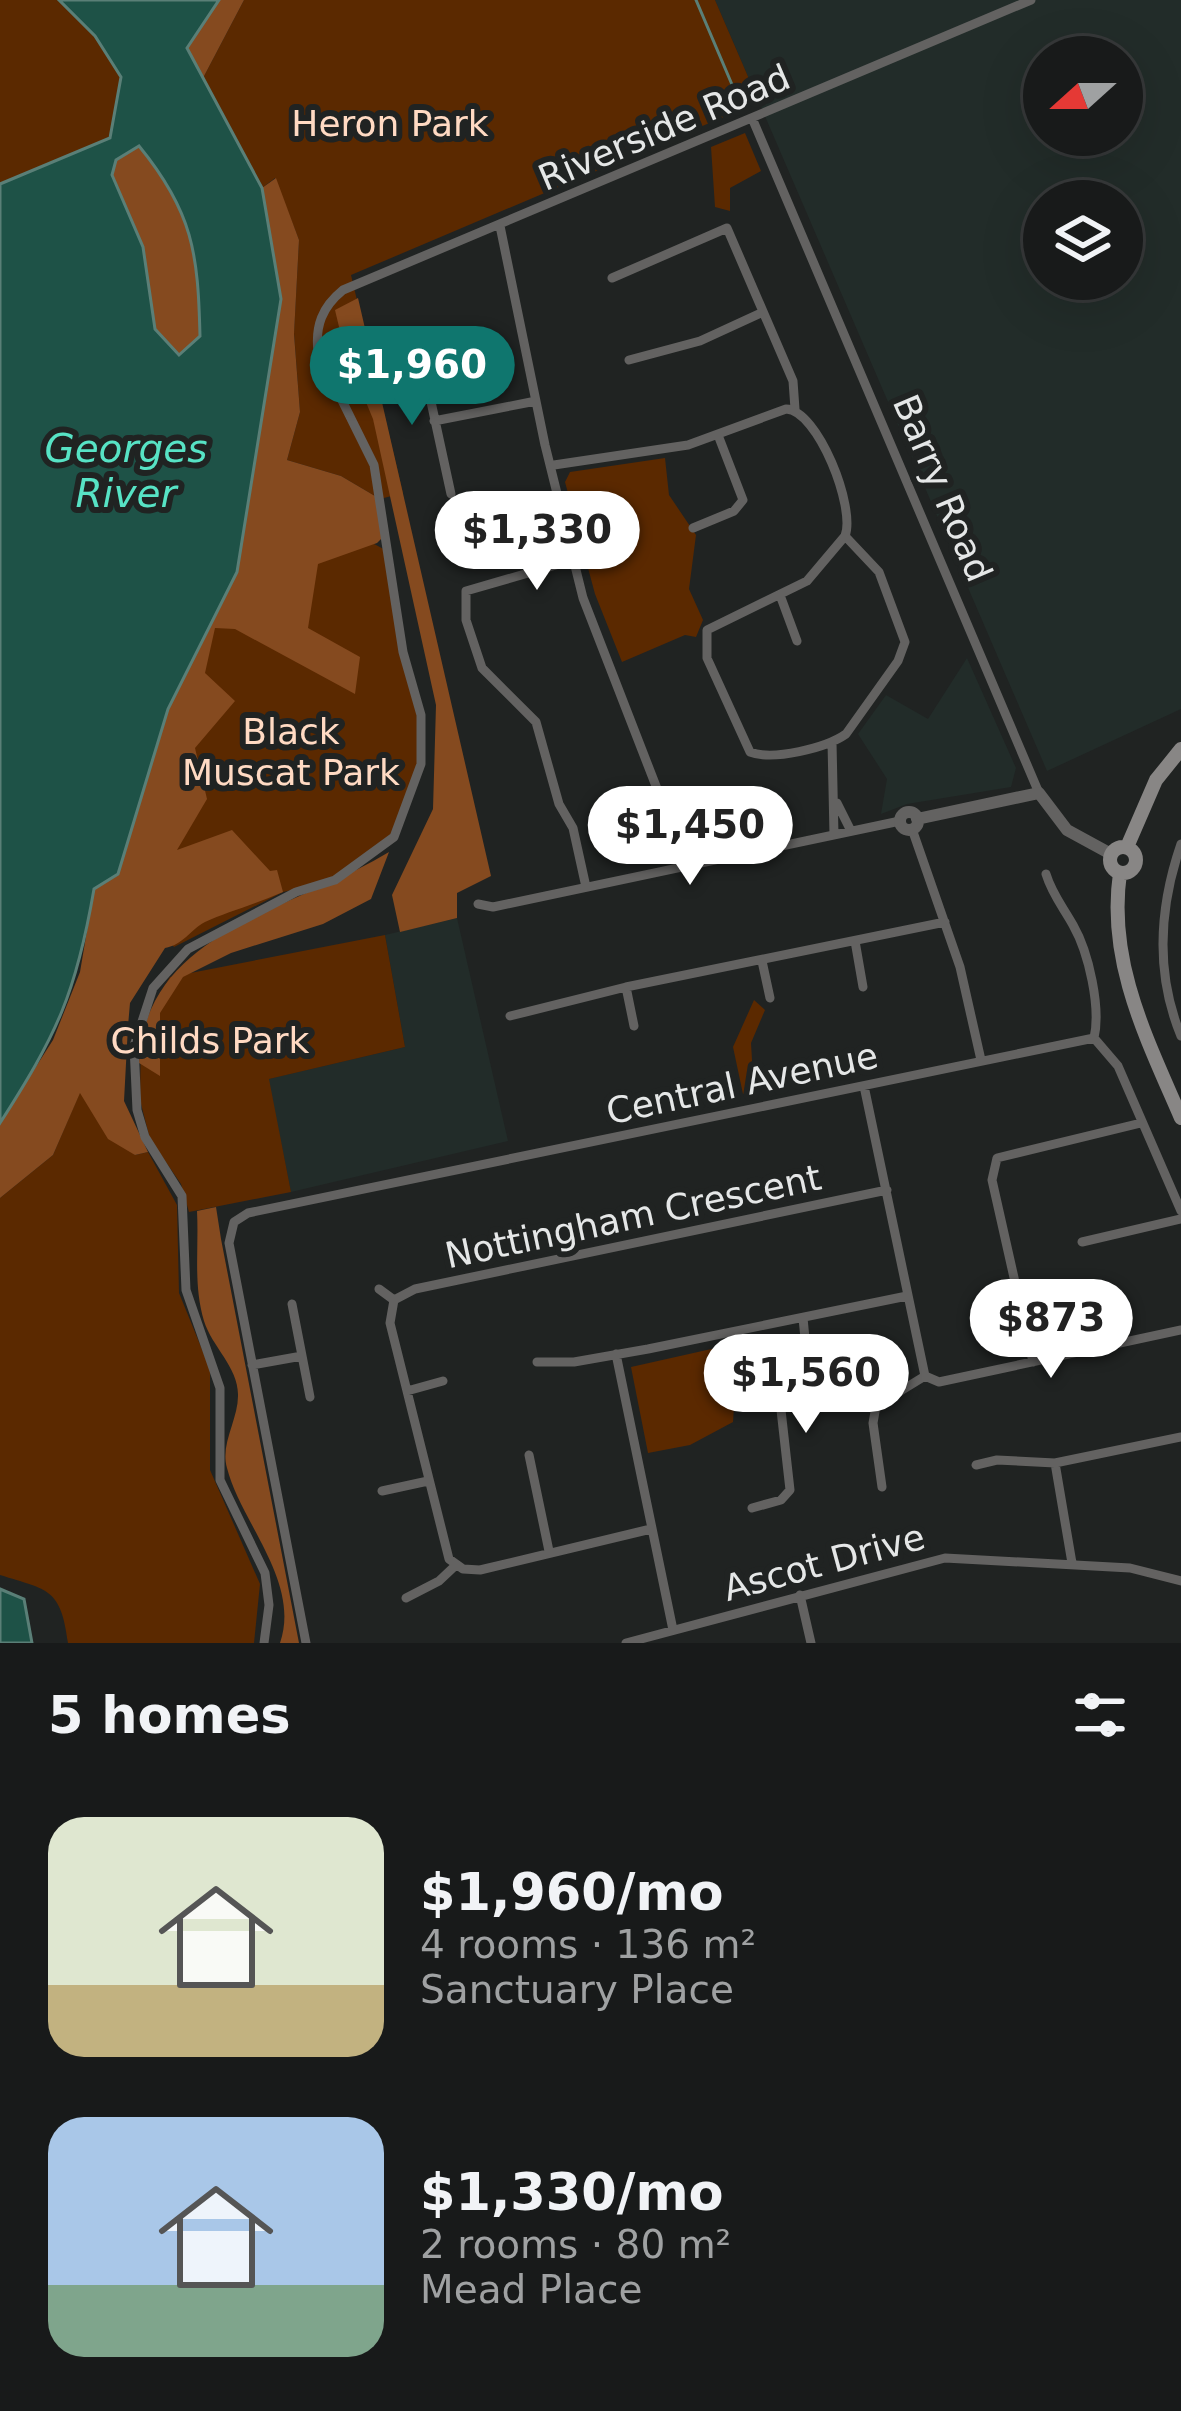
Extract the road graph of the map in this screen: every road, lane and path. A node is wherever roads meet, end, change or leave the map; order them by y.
1 (1031, 0) edge
2 (752, 118) junction
3 (500, 226) junction
4 (612, 278) dead end
5 (763, 313) junction
6 (420, 351) dead end
7 (629, 360) dead end
8 (536, 401) junction
9 (795, 409) junction
10 (434, 421) junction
11 (718, 435) junction
12 (554, 465) junction
13 (451, 494) dead end
14 (693, 529) dead end
15 (845, 536) junction
16 (573, 560) junction
17 (780, 595) junction
18 (797, 641) dead end
19 (832, 742) junction
20 (818, 745) junction
21 (1181, 748) edge
22 (831, 770) junction
23 (1039, 793) junction
24 (837, 803) junction
25 (910, 823) junction
26 (851, 831) junction
27 (834, 835) junction
28 (1181, 844) edge
29 (1127, 847) junction
30 (1111, 854) junction
31 (687, 866) junction
32 (1120, 873) junction
33 (1046, 874) dead end
34 (586, 887) junction
35 (478, 904) dead end
36 (945, 922) junction
37 (855, 941) junction
38 (762, 961) junction
39 (626, 986) junction
40 (863, 987) dead end
41 (770, 998) dead end
42 (510, 1016) dead end
43 (1178, 1018) edge
44 (634, 1026) dead end
45 (1181, 1036) edge
46 (1094, 1039) junction
47 (981, 1060) junction
48 (864, 1086) junction
49 (1181, 1118) edge
50 (1141, 1123) junction
51 (886, 1190) junction
52 (1181, 1215) edge
53 (1082, 1242) dead end
54 (379, 1289) dead end
55 (908, 1296) junction
56 (394, 1300) junction
57 (292, 1304) dead end
58 (803, 1318) junction
59 (1181, 1330) edge
60 (616, 1354) junction
61 (302, 1356) junction
62 (537, 1362) dead end
63 (1033, 1362) junction
64 (252, 1365) junction
65 (926, 1376) junction
66 (443, 1381) dead end
67 (407, 1390) junction
68 (310, 1397) dead end
69 (1181, 1437) edge
70 (530, 1455) dead end
71 (1055, 1463) junction
72 (976, 1465) dead end
73 (428, 1481) junction
74 (882, 1487) dead end
75 (382, 1491) dead end
76 (752, 1508) dead end
77 (651, 1529) junction
78 (549, 1552) junction
79 (1072, 1563) junction
80 (456, 1565) junction
81 (1181, 1581) edge
82 (800, 1595) junction
83 (406, 1598) dead end
84 (673, 1630) junction
85 (264, 1643) edge
86 (306, 1643) edge
87 (626, 1643) edge
88 (812, 1643) edge

1 - 2 street, Riverside Road
2 - 3 street, Riverside Road
2 - 23 street, Barry Road
3 - 8 street
3 - 85 street, Riverside Road
4 - 5 street
5 - 7 street
5 - 9 street
6 - 10 street
8 - 10 street
8 - 12 street
9 - 11 street
9 - 15 street
10 - 13 street
11 - 12 street
11 - 14 street
12 - 16 street
15 - 17 street
15 - 19 street
16 - 31 street
16 - 34 street
17 - 18 street
17 - 20 street
19 - 20 street
19 - 22 street
20 - 22 street
21 - 29 main road
22 - 24 street
23 - 25 street
23 - 30 street, Barry Road
24 - 26 street
24 - 27 street
25 - 26 street
25 - 36 street
26 - 27 street
27 - 31 street
28 - 43 street
29 - 30 main road
29 - 32 main road
30 - 32 main road
31 - 34 street
32 - 49 main road
33 - 46 street
34 - 35 street
36 - 37 street
36 - 47 street
37 - 38 street
37 - 40 street
38 - 39 street
38 - 41 street
39 - 42 street
39 - 44 street
43 - 45 street
46 - 47 street, Central Avenue
46 - 50 street
47 - 48 street, Central Avenue
48 - 51 street
48 - 64 street, Central Avenue
50 - 52 street
50 - 63 street
51 - 55 street
51 - 56 street, Nottingham Crescent
52 - 53 street
54 - 56 street
55 - 58 street
55 - 65 street
56 - 67 street
57 - 61 street
58 - 60 street
58 - 76 street
59 - 63 street
60 - 62 street
60 - 77 street
61 - 64 street
61 - 68 street
63 - 65 street
64 - 86 street
65 - 74 street
66 - 67 street
67 - 73 street
69 - 71 street
70 - 78 street
71 - 72 street
71 - 79 street
73 - 75 street
73 - 80 street
77 - 78 street
77 - 84 street
78 - 80 street
79 - 81 street, Ascot Drive
79 - 82 street, Ascot Drive
80 - 83 street
82 - 84 street, Ascot Drive
82 - 88 street
84 - 87 street, Ascot Drive

